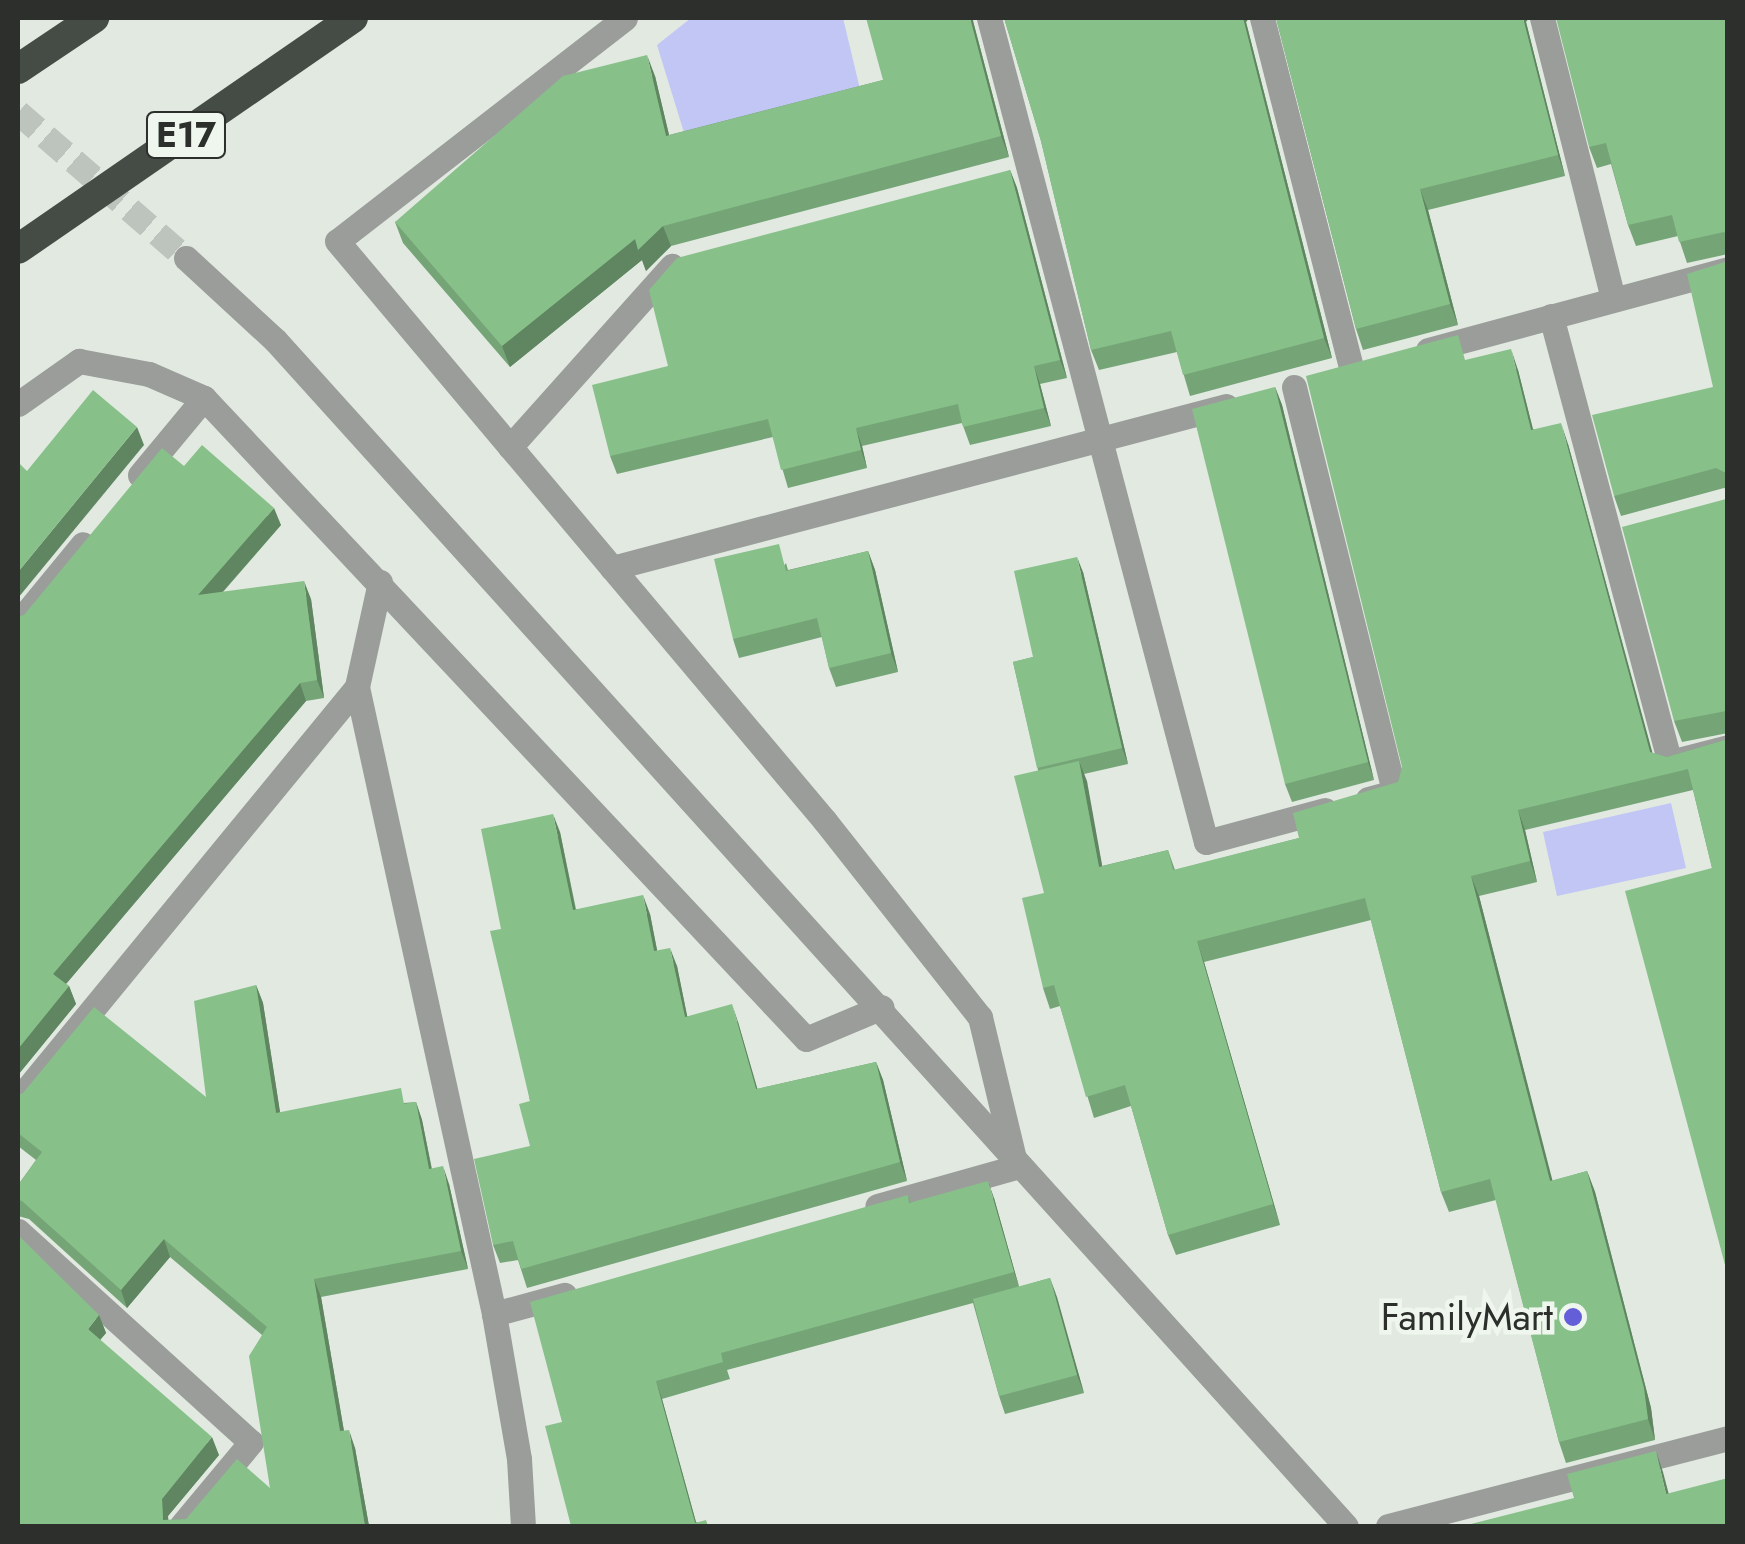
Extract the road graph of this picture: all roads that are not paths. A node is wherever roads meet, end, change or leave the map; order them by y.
1 (94, 18) edge
2 (353, 18) edge
3 (625, 18) edge
4 (989, 18) edge
5 (1262, 18) edge
6 (1542, 18) edge
7 (18, 69) edge
8 (1033, 167) junction
9 (995, 177) edge
10 (18, 248) edge
11 (694, 257) edge
12 (186, 258) tunnel mouth
13 (1728, 269) edge
14 (1613, 298) junction
15 (1551, 316) junction
16 (1406, 356) edge
17 (1332, 377) junction
18 (204, 398) junction
19 (18, 404) edge
20 (1101, 441) junction
21 (510, 447) junction
22 (1641, 527) edge
23 (1606, 537) junction
24 (612, 568) junction
25 (380, 582) junction
26 (18, 623) edge
27 (358, 687) junction
28 (1728, 747) edge
29 (882, 1007) junction
30 (18, 1100) edge
31 (1016, 1167) junction
32 (848, 1214) edge
33 (18, 1231) edge
34 (587, 1288) edge
35 (494, 1314) junction
36 (1728, 1438) edge
37 (181, 1526) edge
38 (523, 1526) edge
39 (1346, 1526) edge
40 (1388, 1526) edge

1 - 7 highway
2 - 10 highway, E17
3 - 21 street
4 - 8 street
5 - 17 street
6 - 14 street
8 - 9 street
8 - 20 street
11 - 21 street
12 - 29 street
13 - 14 street
14 - 15 street
15 - 16 street
15 - 23 street
17 - 20 street
17 - 20 street
18 - 19 street
18 - 25 street
18 - 26 street
20 - 24 street
21 - 24 street
22 - 23 street
23 - 28 street
24 - 31 street
25 - 27 street
25 - 29 street
27 - 30 street
27 - 35 street
29 - 31 street
31 - 32 street
31 - 39 street
33 - 37 street
34 - 35 street
35 - 38 street
36 - 40 street

